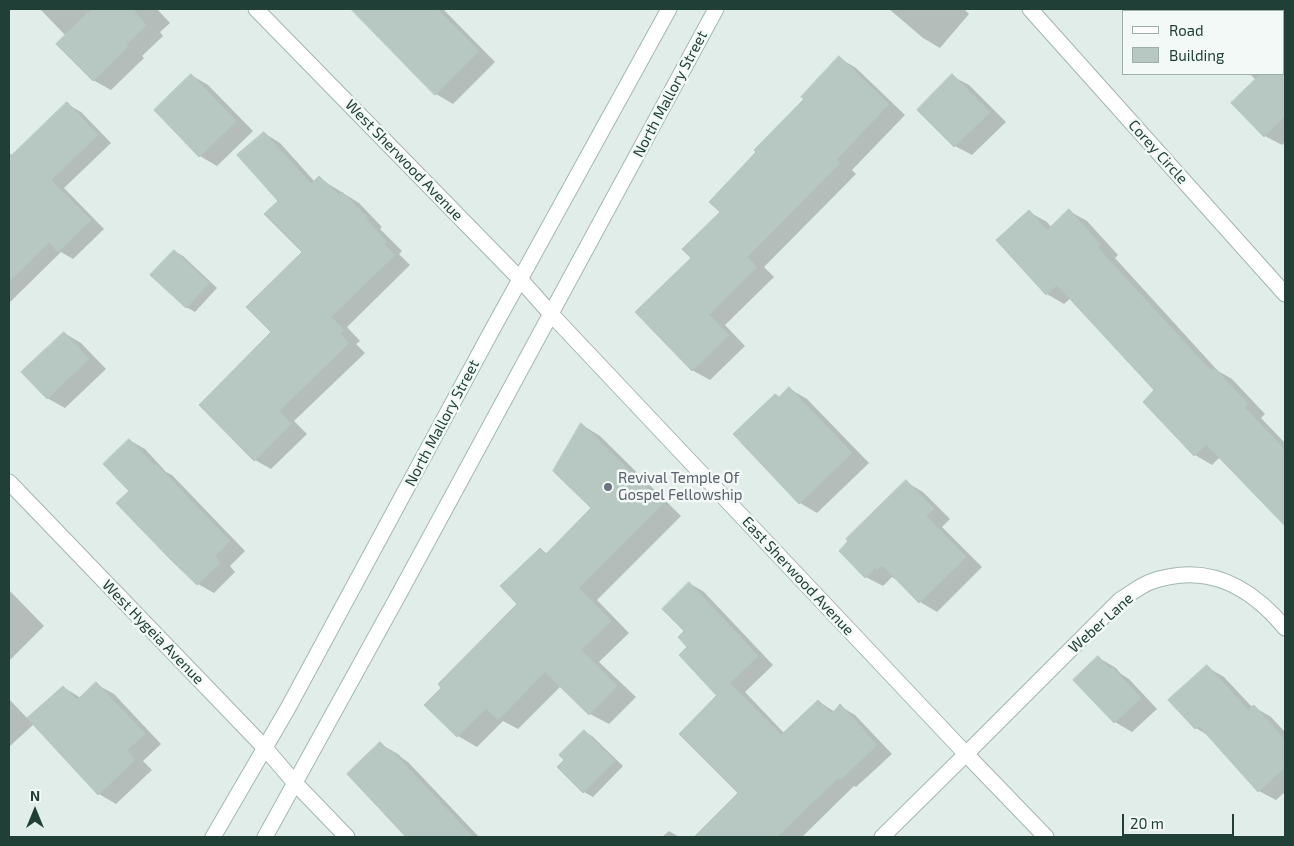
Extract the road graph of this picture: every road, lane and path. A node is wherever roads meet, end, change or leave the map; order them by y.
1 (256, 9) edge
2 (669, 9) edge
3 (716, 9) edge
4 (1030, 9) edge
5 (520, 278) junction
6 (1285, 294) edge
7 (551, 314) junction
8 (9, 482) edge
9 (1285, 628) edge
10 (265, 748) junction
11 (966, 754) junction
12 (295, 783) junction
13 (213, 837) edge
14 (265, 837) edge
15 (347, 837) edge
16 (882, 837) edge
17 (1046, 837) edge

1 - 5 street, West Sherwood Avenue
2 - 5 street, North Mallory Street
3 - 7 street, North Mallory Street
4 - 6 street, Corey Circle
5 - 7 street, West Sherwood Avenue
5 - 10 street, North Mallory Street
7 - 11 street, East Sherwood Avenue
7 - 12 street, North Mallory Street
8 - 10 street, West Hygeia Avenue
9 - 11 street, Weber Lane
10 - 12 street, West Hygeia Avenue
10 - 13 street, North Mallory Street
11 - 16 street, Weber Lane
11 - 17 street, East Sherwood Avenue
12 - 14 street, North Mallory Street
12 - 15 street, West Hygeia Avenue

